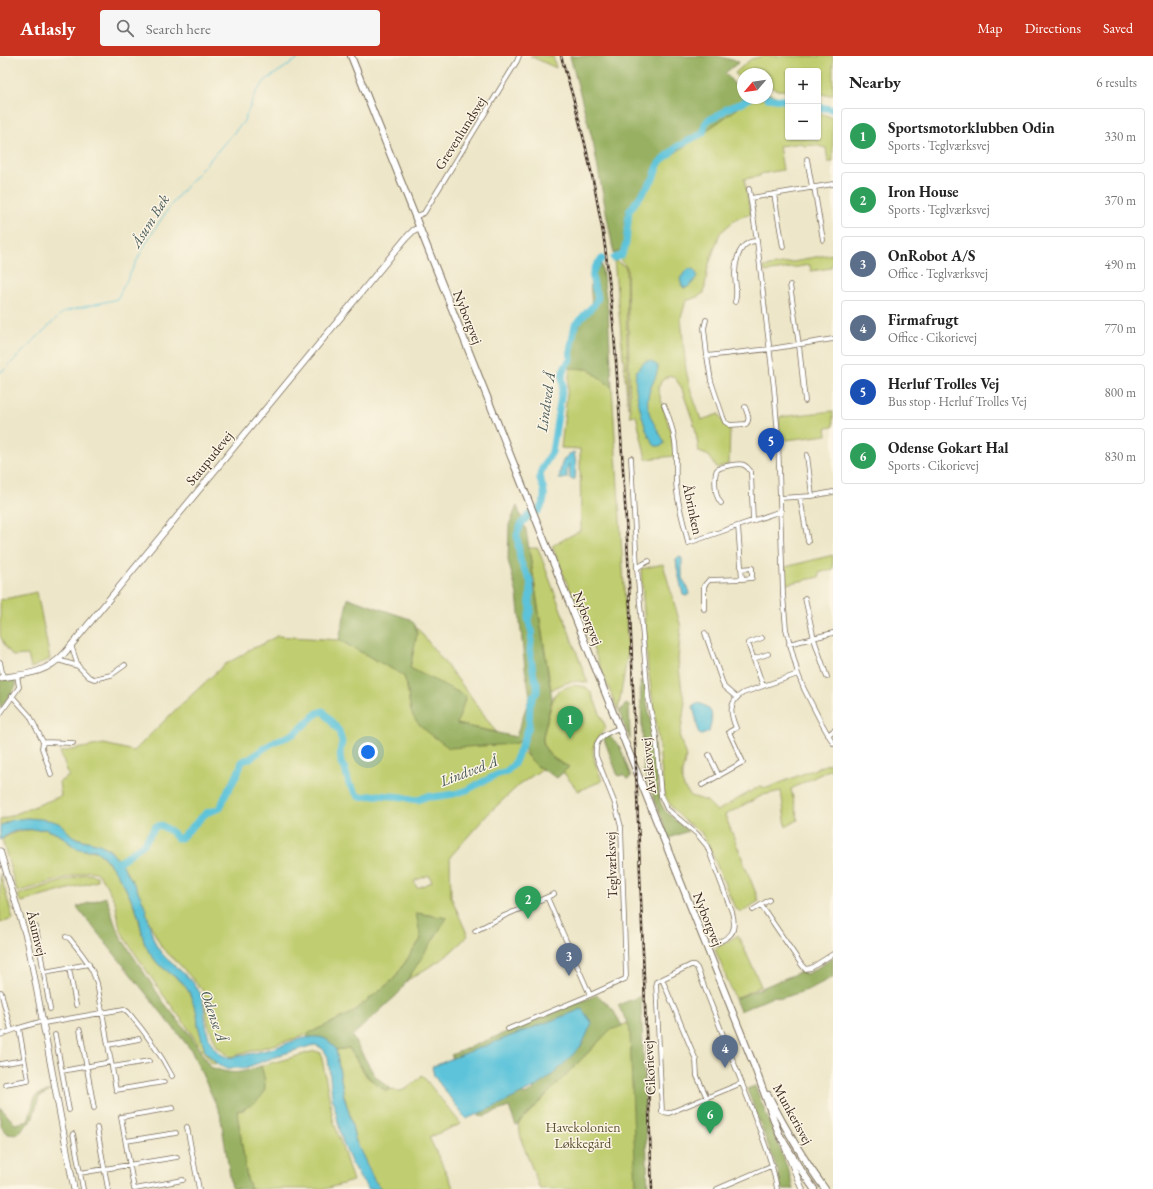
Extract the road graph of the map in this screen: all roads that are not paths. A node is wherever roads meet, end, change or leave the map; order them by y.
1 (351, 56) edge
2 (519, 56) edge
3 (807, 159) dead end
4 (833, 184) edge
5 (813, 187) junction
6 (749, 189) dead end
7 (774, 194) junction
8 (751, 198) junction
9 (415, 217) junction
10 (420, 228) junction
11 (823, 240) dead end
12 (757, 241) junction
13 (783, 248) dead end
14 (790, 285) dead end
15 (735, 302) dead end
16 (706, 320) dead end
17 (833, 339) edge
18 (799, 345) junction
19 (770, 349) junction
20 (707, 356) junction
21 (805, 401) dead end
22 (664, 405) dead end
23 (745, 407) dead end
24 (807, 455) dead end
25 (631, 458) dead end
26 (833, 493) edge
27 (812, 496) junction
28 (800, 497) junction
29 (780, 498) junction
30 (721, 503) dead end
31 (781, 511) junction
32 (753, 521) junction
33 (738, 526) junction
34 (808, 542) dead end
35 (649, 561) dead end
36 (637, 568) junction
37 (741, 569) junction
38 (742, 579) junction
39 (805, 598) dead end
40 (704, 609) dead end
41 (705, 633) dead end
42 (833, 633) edge
43 (762, 638) dead end
44 (814, 638) junction
45 (789, 644) junction
46 (71, 645) junction
47 (768, 654) dead end
48 (753, 659) junction
49 (58, 660) junction
50 (0, 662) edge
51 (125, 665) dead end
52 (78, 666) junction
53 (798, 674) junction
54 (17, 675) junction
55 (1, 677) edge
56 (826, 677) dead end
57 (763, 686) junction
58 (12, 696) junction
59 (737, 698) junction
60 (0, 714) edge
61 (733, 720) junction
62 (727, 721) dead end
63 (619, 728) junction
64 (833, 731) edge
65 (828, 735) junction
66 (43, 742) junction
67 (833, 742) edge
68 (73, 743) dead end
69 (709, 755) dead end
70 (51, 774) dead end
71 (719, 776) junction
72 (702, 785) dead end
73 (0, 851) edge
74 (554, 894) dead end
75 (546, 898) junction
76 (769, 900) dead end
77 (761, 905) junction
78 (753, 910) dead end
79 (36, 927) dead end
80 (475, 931) dead end
81 (66, 937) dead end
82 (706, 947) junction
83 (833, 954) edge
84 (89, 964) junction
85 (69, 968) junction
86 (44, 972) junction
87 (662, 979) junction
88 (1, 992) dead end
89 (590, 995) junction
90 (76, 1005) dead end
91 (50, 1009) dead end
92 (102, 1013) junction
93 (43, 1022) junction
94 (18, 1028) junction
95 (508, 1029) dead end
96 (10, 1030) junction
97 (80, 1030) dead end
98 (0, 1035) edge
99 (56, 1035) dead end
100 (139, 1039) dead end
101 (108, 1045) junction
102 (24, 1060) junction
103 (149, 1061) dead end
104 (0, 1064) edge
105 (111, 1065) junction
106 (86, 1067) junction
107 (755, 1068) junction
108 (62, 1071) junction
109 (172, 1076) dead end
110 (164, 1082) dead end
111 (742, 1083) junction
112 (5, 1084) dead end
113 (707, 1098) junction
114 (94, 1108) dead end
115 (173, 1108) dead end
116 (69, 1110) dead end
117 (187, 1127) dead end
118 (97, 1128) dead end
119 (176, 1133) dead end
120 (73, 1134) dead end
121 (780, 1134) junction
122 (126, 1141) junction
123 (177, 1157) dead end
124 (130, 1165) junction
125 (772, 1165) junction
126 (105, 1169) junction
127 (80, 1173) junction
128 (183, 1180) dead end
129 (74, 1189) edge
130 (83, 1189) edge
131 (108, 1189) edge
132 (134, 1189) edge
133 (199, 1189) edge
134 (717, 1189) edge
135 (777, 1189) edge
136 (802, 1189) edge
137 (814, 1189) edge
138 (825, 1189) edge

1 - 9 main road, Nyborgvej
2 - 9 street, Grevenlundsvej
3 - 5 street
4 - 5 street
5 - 7 street
5 - 11 street
6 - 8 street
7 - 8 street
7 - 13 street
8 - 12 street
9 - 10 main road, Nyborgvej
10 - 46 street, Staupudevej
10 - 63 main road, Nyborgvej
12 - 15 street
12 - 19 street
14 - 18 street
16 - 20 street
17 - 18 street
18 - 19 street
18 - 21 street
19 - 20 street
19 - 29 street
20 - 23 street
22 - 33 street, Åbrinken
24 - 27 street
25 - 36 street, Avlskovvej
26 - 27 street
27 - 28 street
28 - 29 street
28 - 34 street
29 - 31 street
30 - 32 street, Åbrinken
31 - 32 street, Åbrinken
31 - 45 street
32 - 33 street, Åbrinken
33 - 37 street
35 - 36 street
36 - 82 street, Avlskovvej
37 - 38 street
37 - 38 street
38 - 40 street
39 - 44 street
41 - 59 street
42 - 44 street
43 - 48 street
44 - 45 street
44 - 56 street
45 - 53 street
46 - 49 street, Staupudevej
46 - 52 street
47 - 48 street
48 - 57 street
49 - 52 street
49 - 54 street, Staupudevej
50 - 55 street, Staupudevej
51 - 52 street
53 - 57 street
53 - 65 street
54 - 55 street, Staupudevej
54 - 58 street
57 - 59 street
58 - 60 street
58 - 66 street
59 - 61 street
61 - 62 street
61 - 71 street
63 - 82 main road, Nyborgvej
63 - 89 street, Teglværksvej
64 - 65 street
65 - 67 street
66 - 68 street
66 - 70 street
69 - 71 street
71 - 72 street
73 - 93 street, Åsumvej
74 - 75 street
75 - 80 street
75 - 89 street
76 - 77 street
77 - 78 street
77 - 83 street
79 - 86 street, Åsumvej
81 - 84 street, Åsumvej
82 - 107 main road, Nyborgvej
84 - 85 street, Åsumvej
84 - 92 street, Åsumvej
85 - 86 street, Åsumvej
85 - 90 street
86 - 91 street, Åsumvej
87 - 111 street
87 - 113 street
87 - 113 street, Cikorievej
88 - 96 street
89 - 95 street, Teglværksvej
92 - 93 street
92 - 101 street, Åsumvej
92 - 109 street
93 - 94 street
93 - 129 street, Åsumvej
94 - 96 street
94 - 102 street
96 - 98 street
97 - 106 street
99 - 108 street
100 - 101 street
101 - 105 street, Åsumvej
102 - 104 street
102 - 112 street
103 - 105 street
105 - 106 street
105 - 110 street, Åsumvej
106 - 108 street
106 - 114 street
107 - 121 main road, Nyborgvej
107 - 138 main road, Munkerisvej
108 - 116 street
111 - 113 street, Cikorievej
111 - 125 street
115 - 122 street
117 - 133 street
118 - 126 street
119 - 122 street
120 - 127 street
121 - 136 street, Nyborgvej
121 - 137 main road, Munkerisvej
122 - 124 street
123 - 124 street
124 - 126 street
124 - 132 street
125 - 134 street
125 - 135 street
126 - 127 street
126 - 131 street
127 - 130 street
128 - 132 street

